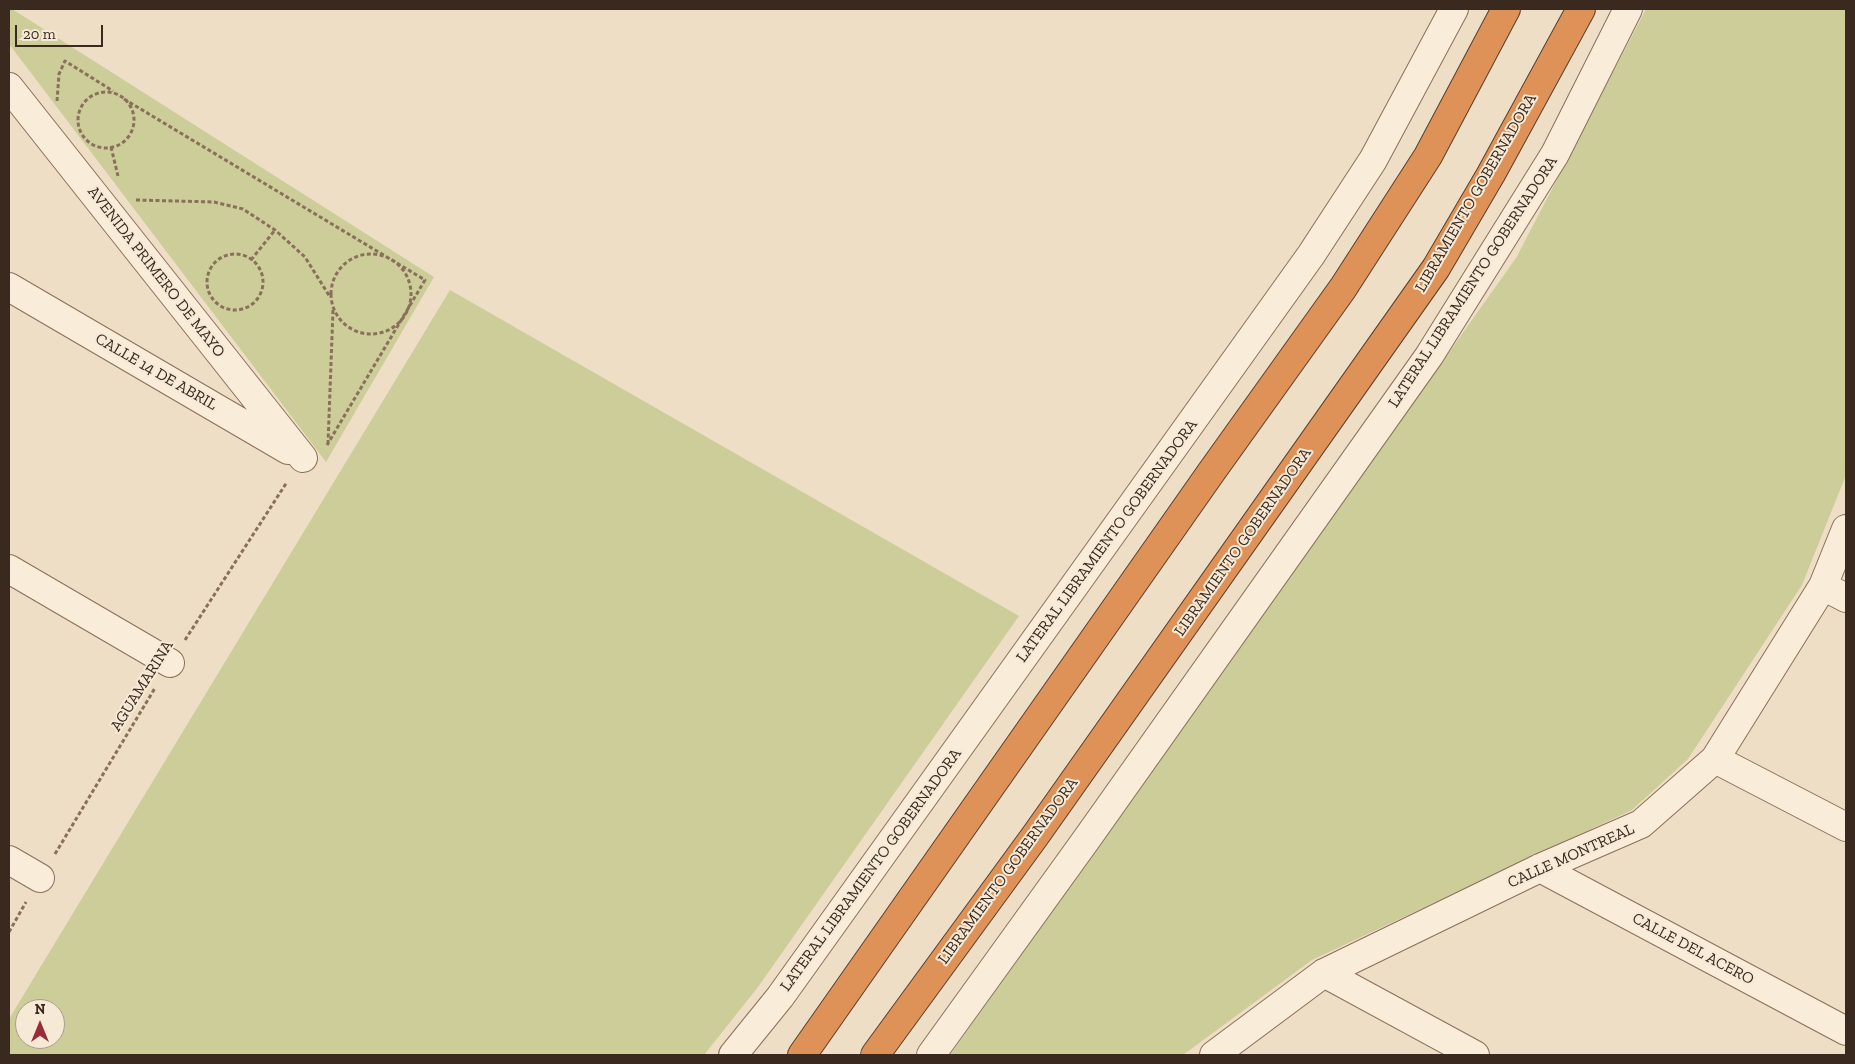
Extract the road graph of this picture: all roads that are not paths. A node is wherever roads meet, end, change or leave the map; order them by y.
1 (1454, 9) edge
2 (1506, 9) edge
3 (1581, 9) edge
4 (1628, 9) edge
5 (9, 86) edge
6 (9, 287) edge
7 (303, 458) joint
8 (1846, 529) edge
9 (9, 569) edge
10 (1835, 592) edge
11 (170, 663) road end
12 (1715, 758) junction
13 (1846, 827) edge
14 (9, 860) edge
15 (1540, 868) junction
16 (40, 878) road end
17 (1324, 972) junction
18 (1846, 1031) edge
19 (733, 1055) edge
20 (802, 1055) edge
21 (875, 1055) edge
22 (931, 1055) edge
23 (1214, 1055) edge
24 (1475, 1055) edge

1 - 19 street, LATERAL LIBRAMIENTO GOBERNADORA
2 - 20 highway
3 - 21 highway, LIBRAMIENTO GOBERNADORA
4 - 22 street, LATERAL LIBRAMIENTO GOBERNADORA
5 - 7 street, AVENIDA PRIMERO DE MAYO
6 - 7 street, CALLE 14 DE ABRIL
8 - 10 street, CALLE MONTREAL
9 - 11 street
10 - 12 street, CALLE MONTREAL
12 - 13 street
12 - 15 street, CALLE MONTREAL
14 - 16 street
15 - 17 street, CALLE MONTREAL
15 - 18 street, CALLE DEL ACERO
17 - 23 street, CALLE MONTREAL
17 - 24 street

